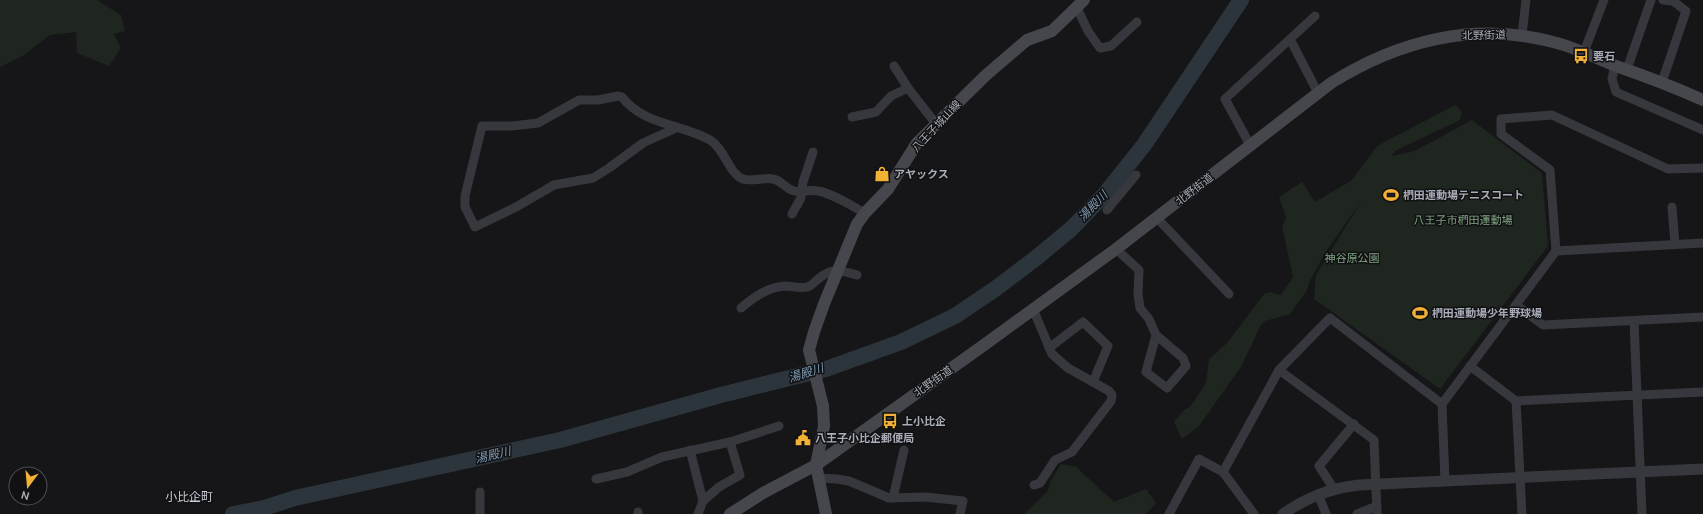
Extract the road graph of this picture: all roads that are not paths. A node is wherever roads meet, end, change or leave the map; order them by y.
1 (1526, 0) edge
2 (1604, 0) edge
3 (1651, 0) edge
4 (1663, 0) edge
5 (1081, 4) edge
6 (1315, 16) dead end
7 (1137, 22) dead end
8 (1522, 35) junction
9 (1290, 39) junction
10 (1584, 52) junction
11 (1615, 65) junction
12 (894, 66) dead end
13 (1627, 69) junction
14 (1662, 82) junction
15 (908, 88) junction
16 (1318, 92) junction
17 (1703, 100) edge
18 (852, 117) dead end
19 (936, 124) junction
20 (676, 128) junction
21 (1703, 130) edge
22 (1250, 145) junction
23 (813, 152) dead end
24 (1703, 168) edge
25 (1136, 175) dead end
26 (802, 191) junction
27 (1672, 207) dead end
28 (1107, 210) dead end
29 (865, 213) junction
30 (792, 214) dead end
31 (1157, 218) junction
32 (1703, 243) edge
33 (1675, 244) junction
34 (1116, 249) junction
35 (1556, 251) junction
36 (837, 270) junction
37 (857, 275) dead end
38 (1228, 294) dead end
39 (1516, 305) junction
40 (741, 308) dead end
41 (1034, 309) junction
42 (1703, 317) edge
43 (1634, 321) junction
44 (1156, 335) junction
45 (1049, 348) junction
46 (1470, 366) junction
47 (1279, 370) junction
48 (1093, 382) junction
49 (1703, 392) edge
50 (1637, 395) junction
51 (1516, 401) junction
52 (1442, 404) junction
53 (1354, 424) junction
54 (780, 426) dead end
55 (730, 442) junction
56 (690, 450) junction
57 (904, 450) dead end
58 (816, 465) junction
59 (1703, 469) edge
60 (1223, 472) junction
61 (1640, 472) junction
62 (1520, 477) junction
63 (818, 478) junction
64 (596, 479) dead end
65 (1445, 481) junction
66 (1376, 484) junction
67 (1034, 485) dead end
68 (1334, 489) junction
69 (480, 492) dead end
70 (1318, 494) junction
71 (893, 498) junction
72 (703, 501) junction
73 (1377, 510) edge
74 (480, 514) edge
75 (698, 514) edge
76 (730, 514) edge
77 (826, 514) edge
78 (960, 514) edge
79 (1169, 514) edge
80 (1254, 514) edge
81 (1284, 514) edge
82 (1326, 514) edge
83 (1357, 514) edge
84 (1522, 514) edge
85 (1642, 514) edge

1 - 8 street
2 - 10 street
3 - 13 street
4 - 14 street
5 - 7 street
5 - 19 main road, 八王子城山線
6 - 9 street
8 - 10 main road, 北野街道
8 - 16 main road, 北野街道
9 - 16 street
9 - 22 street
10 - 11 main road, 北野街道
11 - 13 main road, 北野街道
11 - 21 street
12 - 15 street
13 - 14 main road, 北野街道
14 - 17 main road, 北野街道
15 - 18 street
15 - 19 street
16 - 22 main road, 北野街道
19 - 29 main road, 八王子城山線
20 - 20 street
20 - 26 street
22 - 31 main road, 北野街道
23 - 26 street
24 - 35 street
25 - 28 street
26 - 29 street
26 - 30 street
27 - 33 street
29 - 36 main road, 八王子城山線
31 - 34 main road, 北野街道
31 - 38 street
32 - 33 street
33 - 35 street
34 - 41 main road, 北野街道
34 - 44 street
35 - 39 street
36 - 37 street
36 - 40 street
36 - 58 main road, 八王子城山線
39 - 43 street
39 - 46 street
41 - 45 street
41 - 58 main road, 北野街道
42 - 43 street
43 - 50 street
44 - 44 street
45 - 48 street
45 - 48 street
46 - 51 street
46 - 52 street
47 - 52 street
47 - 53 street
47 - 60 street
48 - 67 street
49 - 50 street
50 - 51 street
50 - 61 street
51 - 62 street
52 - 65 street
53 - 66 street
53 - 68 street
54 - 55 street
55 - 56 street
55 - 72 street
56 - 64 street
56 - 72 street
57 - 71 street
58 - 63 main road
58 - 76 main road, 北野街道
59 - 61 street
60 - 79 street
60 - 80 street
61 - 62 street
61 - 85 street
62 - 65 street
62 - 84 street
63 - 71 street
63 - 77 main road
65 - 66 street
66 - 68 street
66 - 73 street
68 - 70 street
69 - 74 street
70 - 81 street
70 - 82 street
71 - 78 street
72 - 75 street
73 - 83 street

